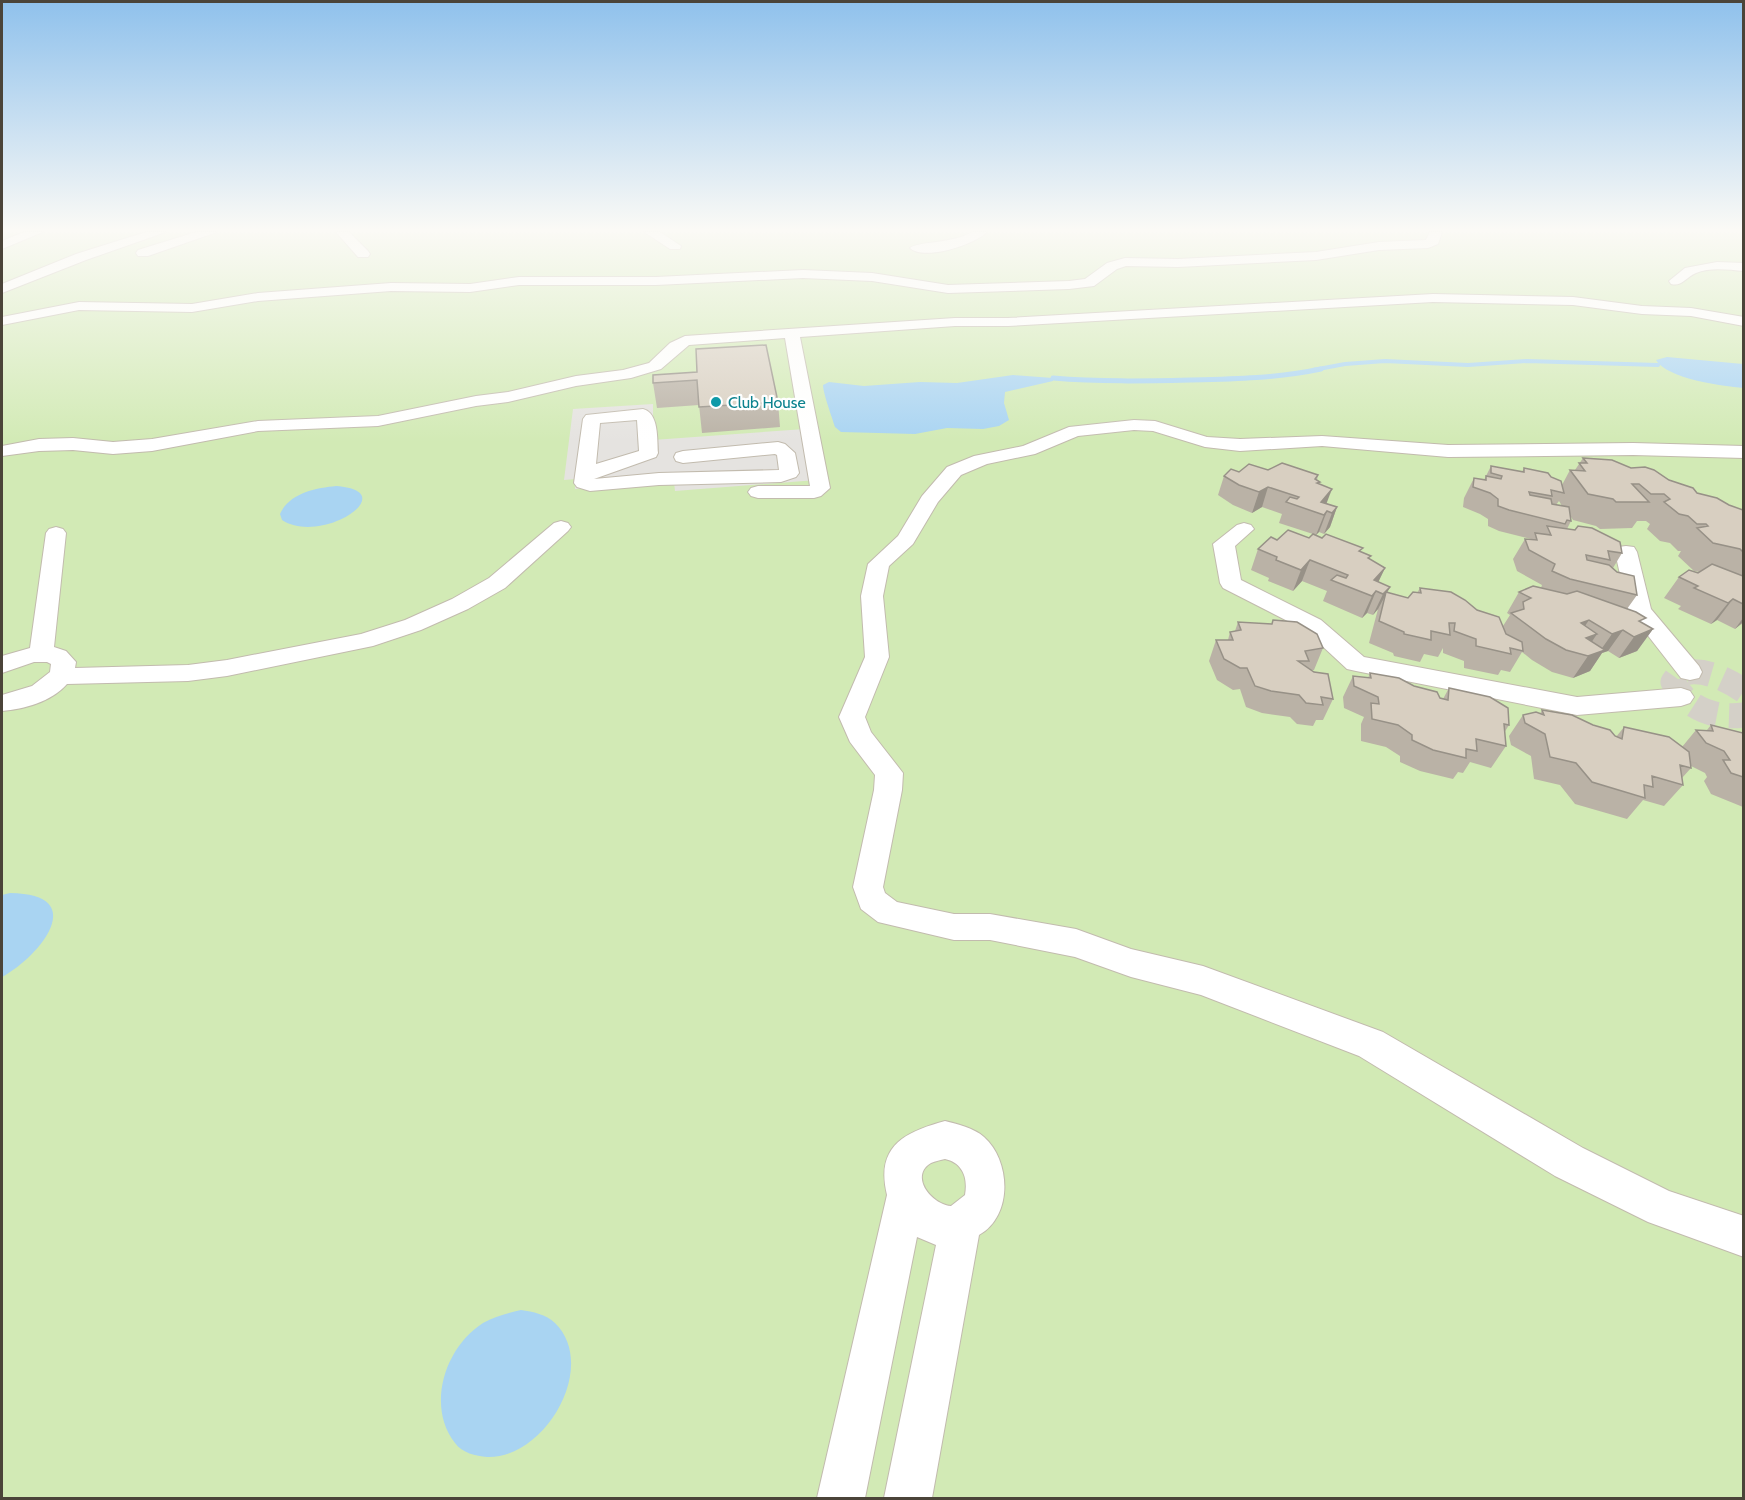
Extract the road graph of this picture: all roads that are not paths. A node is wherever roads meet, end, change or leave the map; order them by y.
1 (228, 302) edge
2 (1362, 302) edge
3 (1576, 302) edge
4 (2, 321) edge
5 (1743, 322) edge
6 (792, 334) junction
7 (2, 451) edge
8 (1743, 452) edge
9 (683, 457) dead end
10 (585, 474) junction
11 (723, 492) dead end
12 (561, 527) dead end
13 (1244, 529) dead end
14 (56, 533) dead end
15 (1626, 552) dead end
16 (41, 654) junction
17 (2, 665) edge
18 (1690, 672) dead end
19 (60, 676) junction
20 (1682, 696) dead end
21 (27, 698) junction
22 (2, 703) edge
23 (2, 711) edge
24 (905, 1198) junction
25 (961, 1223) junction
26 (1743, 1237) edge
27 (841, 1498) edge
28 (908, 1498) edge

1 - 4 street
2 - 6 street
3 - 5 street
6 - 7 street
6 - 11 street
8 - 26 street
9 - 10 street
10 - 10 street
12 - 19 street
13 - 20 street
14 - 16 street
15 - 18 street
16 - 17 street
16 - 19 street
19 - 21 street
21 - 22 street
21 - 23 street
24 - 25 street
24 - 25 street
24 - 27 street
25 - 28 street

